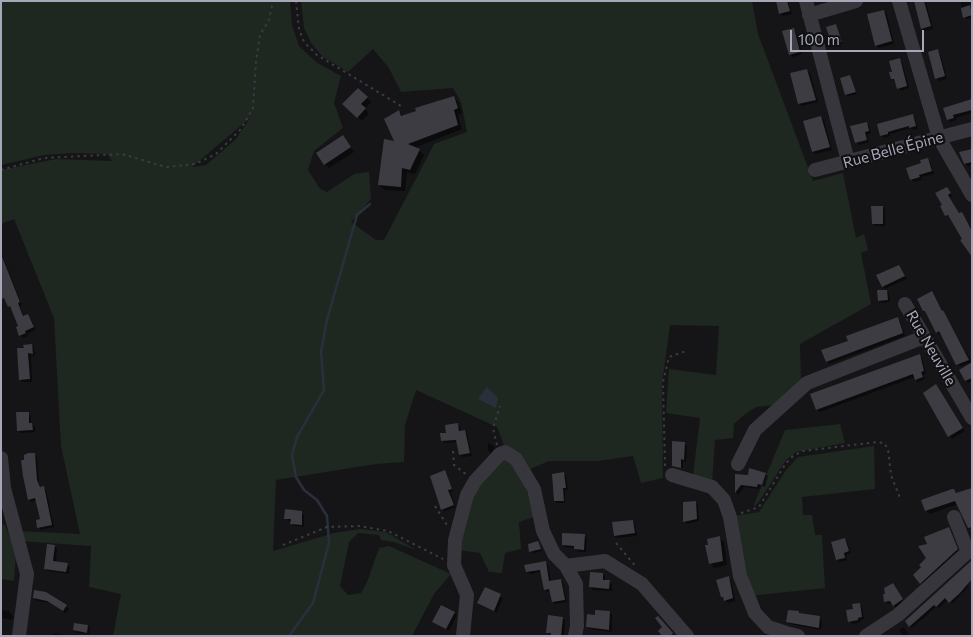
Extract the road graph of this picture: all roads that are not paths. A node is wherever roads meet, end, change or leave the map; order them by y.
1 (806, 1) edge
2 (856, 1) edge
3 (899, 1) edge
4 (809, 15) junction
5 (972, 129) edge
6 (940, 138) junction
7 (848, 161) junction
8 (815, 170) dead end
9 (972, 195) edge
10 (906, 304) dead end
11 (924, 337) junction
12 (972, 418) edge
13 (1, 458) edge
14 (738, 464) dead end
15 (672, 475) road end
16 (954, 517) dead end
17 (970, 550) edge
18 (566, 566) junction
19 (19, 636) edge
20 (464, 636) edge
21 (575, 636) edge
22 (687, 636) edge
23 (798, 636) edge
24 (866, 636) edge

1 - 4 street
2 - 4 street
3 - 6 street
4 - 7 street
5 - 6 street, Rue Belle Épine
6 - 7 street, Rue Belle Épine
6 - 9 street
7 - 8 street, Rue Belle Épine
10 - 11 street, Rue Neuville
11 - 12 street, Rue Neuville
11 - 14 street
13 - 19 street
15 - 23 street
16 - 17 street
17 - 24 street
18 - 20 street
18 - 21 street
18 - 22 street

